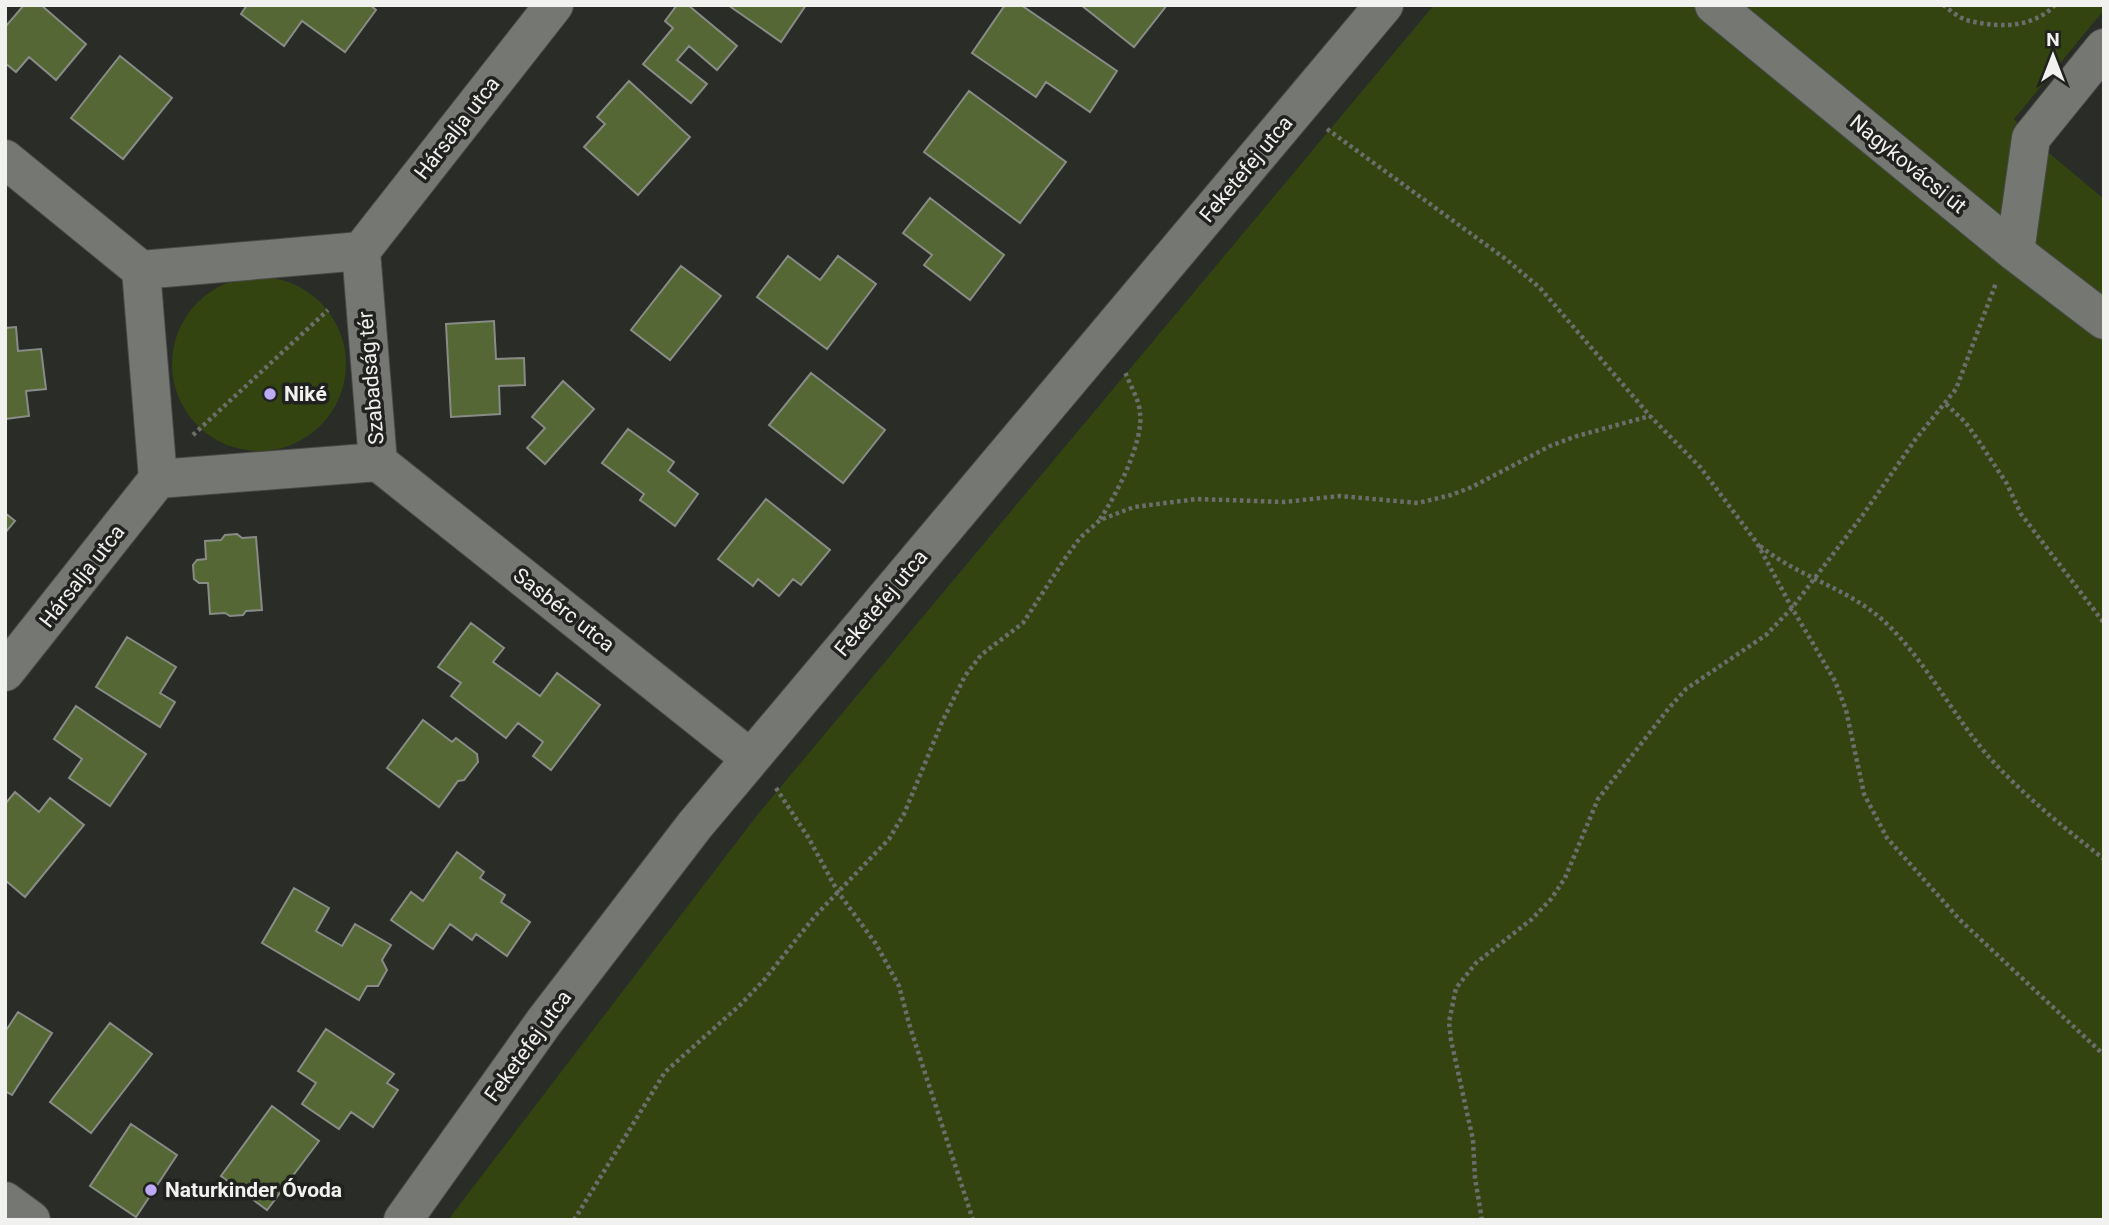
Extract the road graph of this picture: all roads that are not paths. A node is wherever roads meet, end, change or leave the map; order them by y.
1 (554, 5) edge
2 (1384, 5) edge
3 (1714, 5) edge
4 (2104, 48) edge
5 (5, 159) edge
6 (361, 251) junction
7 (2015, 253) junction
8 (141, 270) junction
9 (2104, 320) edge
10 (378, 462) junction
11 (158, 480) junction
12 (5, 672) edge
13 (750, 758) junction
14 (5, 1201) edge
15 (31, 1220) edge
16 (403, 1220) edge

1 - 6 street, Hársalja utca
2 - 13 street, Feketefej utca
3 - 7 street, Nagykovácsi út
4 - 7 street
5 - 8 street
6 - 8 street
6 - 10 street, Szabadság tér
7 - 9 street, Nagykovácsi út
8 - 11 street
10 - 11 street, Szabadság tér
10 - 13 street, Sasbérc utca
11 - 12 street, Hársalja utca
13 - 16 street, Feketefej utca
14 - 15 street

